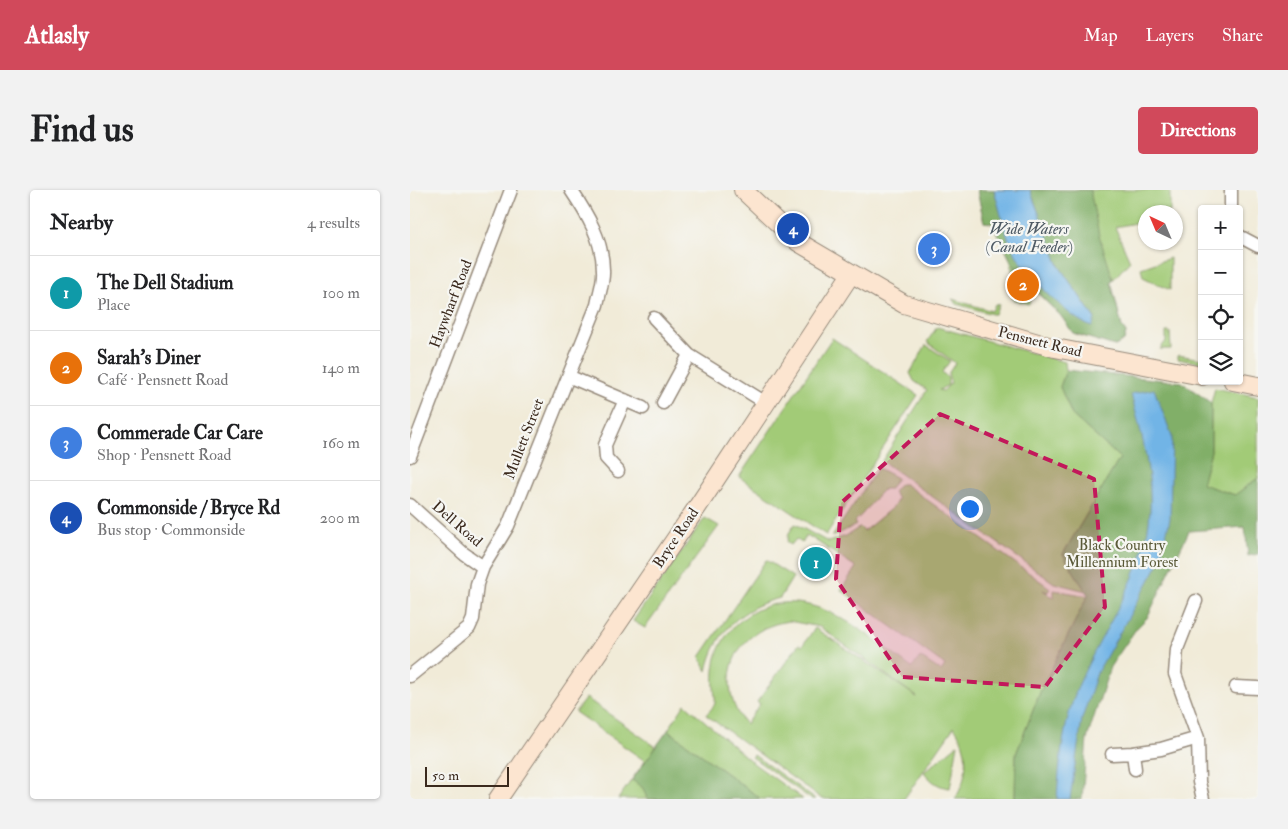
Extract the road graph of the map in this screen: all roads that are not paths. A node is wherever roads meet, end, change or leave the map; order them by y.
1 (510, 190) edge
2 (571, 190) edge
3 (743, 190) edge
4 (1231, 190) edge
5 (1231, 205) edge
6 (1243, 238) edge
7 (1258, 246) edge
8 (851, 274) junction
9 (884, 290) junction
10 (654, 318) dead end
11 (689, 355) junction
12 (1198, 365) edge
13 (1243, 374) edge
14 (1198, 375) edge
15 (568, 376) junction
16 (1258, 376) edge
17 (1243, 383) edge
18 (1258, 386) edge
19 (625, 400) junction
20 (663, 403) dead end
21 (766, 404) junction
22 (643, 408) dead end
23 (410, 456) edge
24 (618, 471) dead end
25 (410, 505) edge
26 (483, 567) junction
27 (1196, 601) dead end
28 (410, 676) edge
29 (1236, 687) dead end
30 (1258, 688) edge
31 (1198, 738) junction
32 (1133, 753) junction
33 (1112, 754) dead end
34 (1135, 769) dead end
35 (498, 799) edge
36 (1203, 799) edge

1 - 23 street, Haywharf Road
2 - 15 street, Mullett Street
3 - 8 main road, Pensnett Road
4 - 5 street
6 - 7 street
8 - 9 main road, Pensnett Road
8 - 21 main road, Bryce Road
9 - 12 main road, Pensnett Road
9 - 14 main road, Pensnett Road
10 - 11 street
11 - 20 street
11 - 21 street
13 - 16 main road
15 - 19 street
15 - 26 street, Mullett Street
17 - 18 main road
19 - 22 street
19 - 24 street
21 - 35 main road, Bryce Road
25 - 26 street, Dell Road
26 - 28 street, Mullett Street
27 - 31 street
29 - 30 street
31 - 32 street
31 - 36 street
32 - 33 street
32 - 34 street

